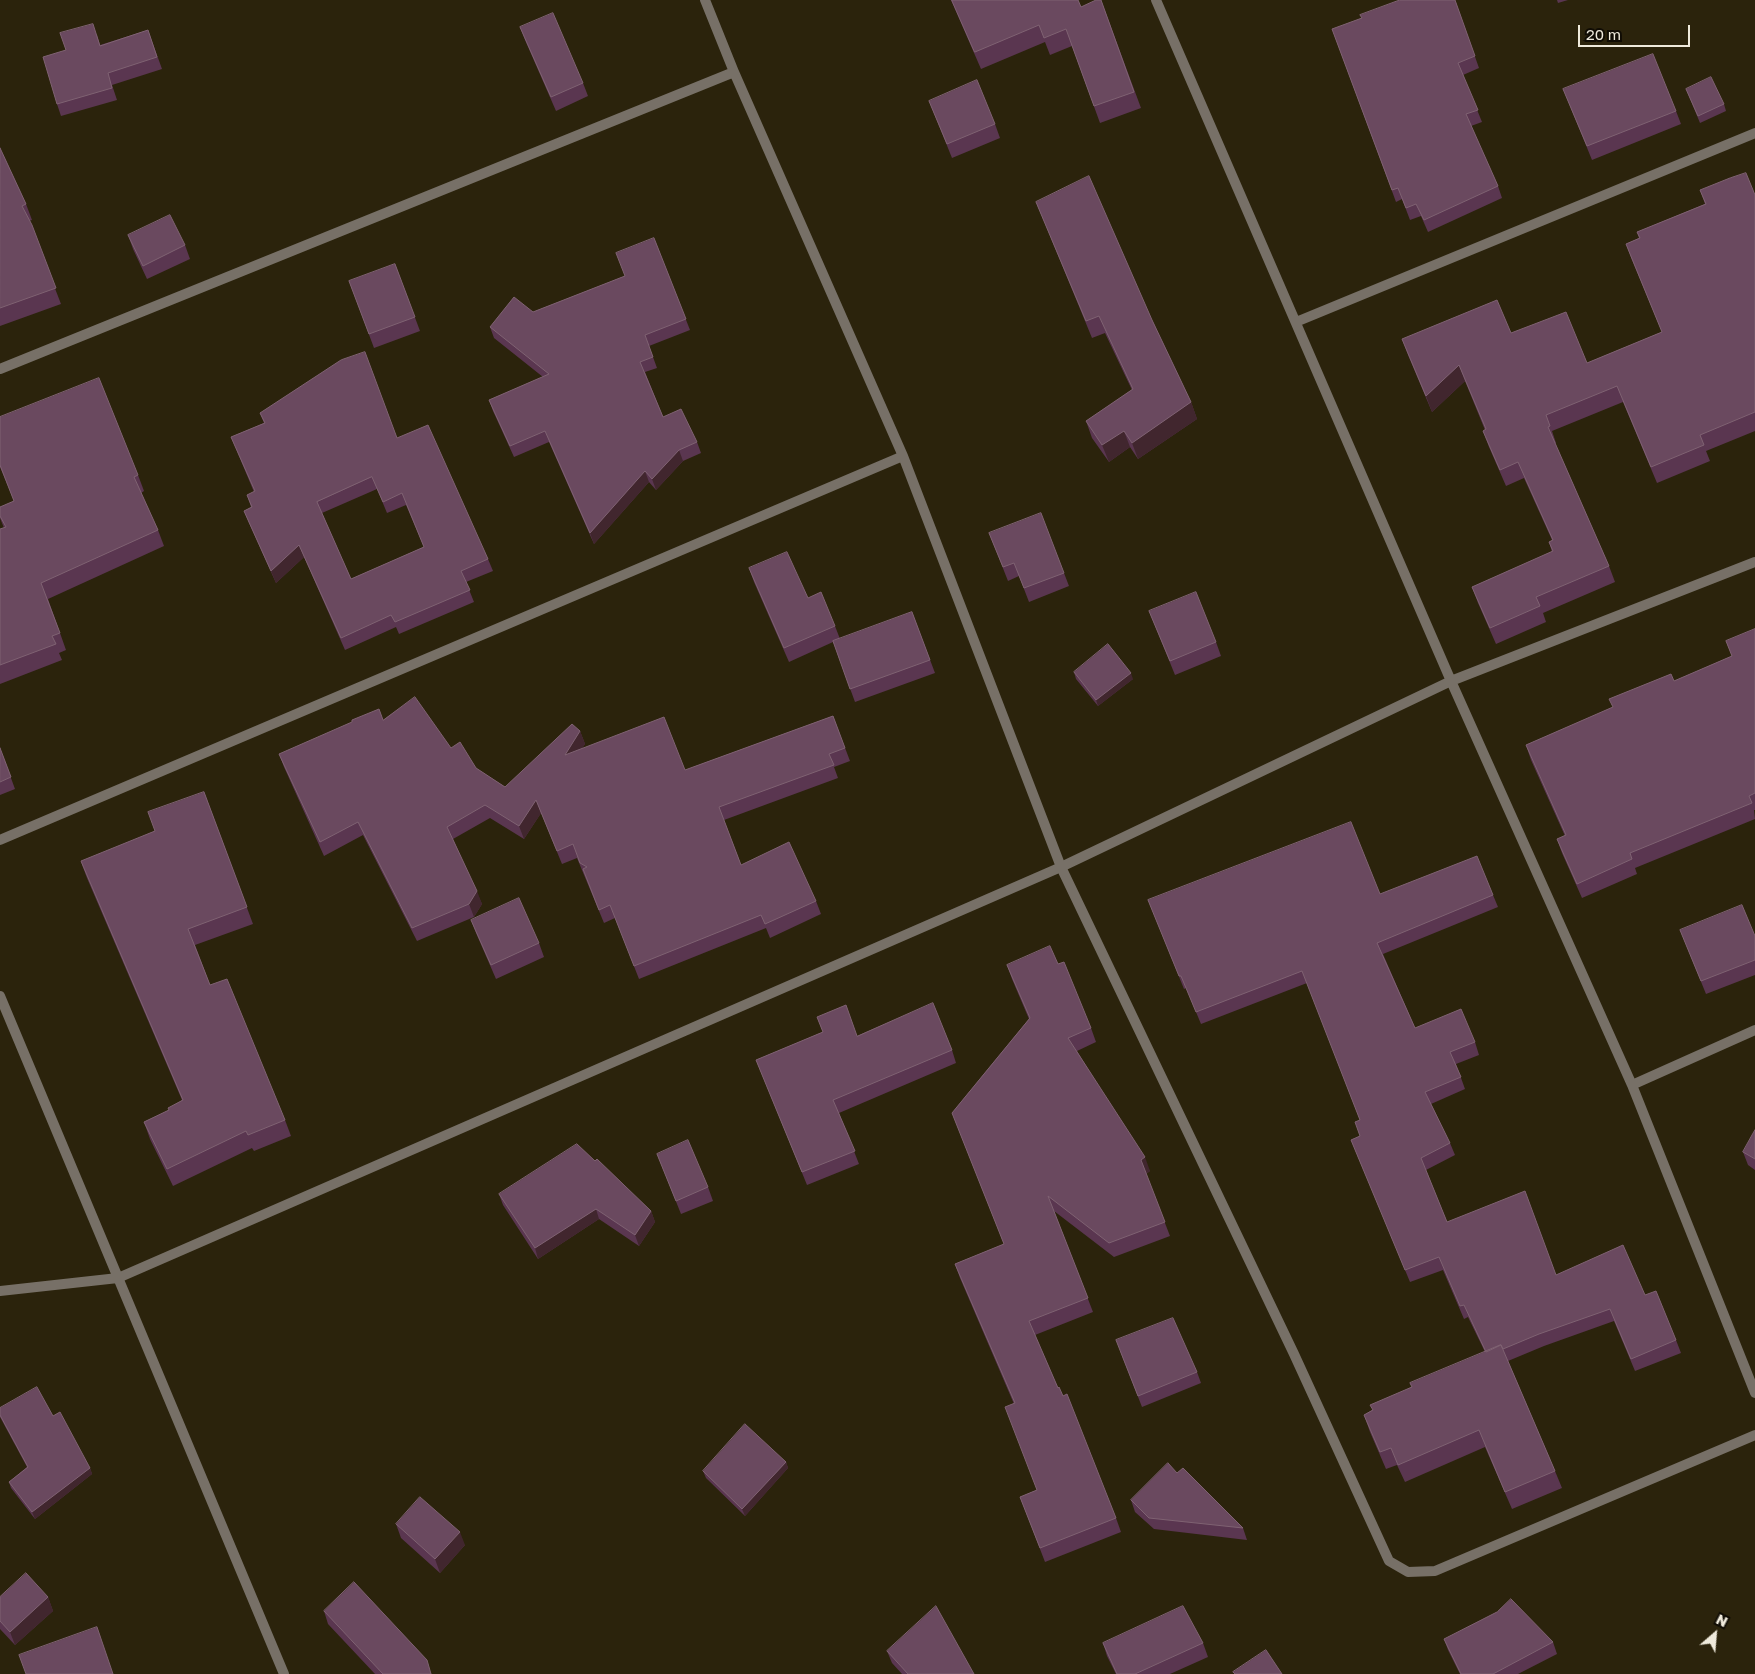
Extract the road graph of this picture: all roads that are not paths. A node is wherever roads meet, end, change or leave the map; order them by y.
1 (705, 0) edge
2 (1156, 0) edge
3 (734, 72) junction
4 (1755, 132) edge
5 (1296, 322) junction
6 (0, 369) edge
7 (903, 456) junction
8 (1755, 562) edge
9 (1450, 681) junction
10 (0, 840) edge
11 (1061, 867) junction
12 (0, 996) edge
13 (1755, 1030) edge
14 (1632, 1085) junction
15 (118, 1278) junction
16 (0, 1291) edge
17 (1755, 1393) edge
18 (1755, 1436) edge
19 (284, 1674) edge

1 - 3 street
2 - 5 street
3 - 6 street
3 - 7 street
4 - 5 street
5 - 9 street
7 - 10 street
7 - 11 street
8 - 9 street
9 - 11 street
9 - 14 street
11 - 15 street
11 - 18 street
12 - 15 street
13 - 14 street
14 - 17 street
15 - 16 street
15 - 19 street

